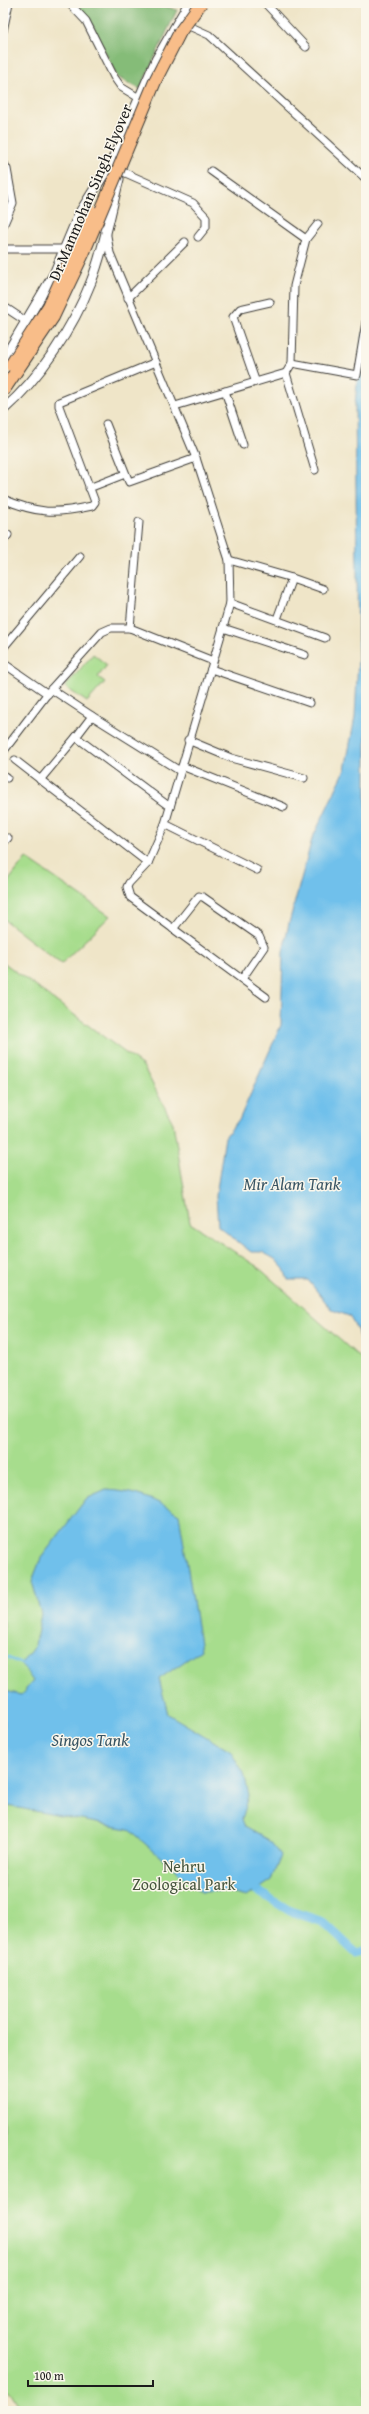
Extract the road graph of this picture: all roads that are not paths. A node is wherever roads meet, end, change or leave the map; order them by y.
1 (9, 3) edge
2 (69, 3) edge
3 (189, 3) edge
4 (194, 3) edge
5 (201, 3) edge
6 (206, 3) edge
7 (265, 3) edge
8 (189, 26) junction
9 (3, 32) edge
10 (306, 46) dead end
11 (139, 98) junction
12 (3, 162) edge
13 (121, 171) junction
14 (212, 172) dead end
15 (365, 178) edge
16 (80, 214) junction
17 (318, 224) dead end
18 (3, 226) edge
19 (106, 230) junction
20 (198, 237) dead end
21 (306, 239) junction
22 (185, 242) dead end
23 (3, 249) edge
24 (64, 249) junction
25 (128, 298) junction
26 (270, 302) dead end
27 (3, 306) edge
28 (27, 322) junction
29 (366, 322) edge
30 (3, 360) edge
31 (156, 362) junction
32 (292, 363) junction
33 (286, 373) junction
34 (3, 378) edge
35 (255, 380) junction
36 (3, 391) edge
37 (225, 391) junction
38 (175, 406) junction
39 (3, 410) edge
40 (106, 424) dead end
41 (242, 445) dead end
42 (196, 458) junction
43 (315, 470) dead end
44 (125, 474) junction
45 (89, 488) junction
46 (3, 498) edge
47 (139, 522) dead end
48 (8, 535) dead end
49 (3, 541) edge
50 (80, 556) dead end
51 (229, 560) junction
52 (292, 578) junction
53 (322, 589) dead end
54 (230, 603) junction
55 (277, 619) junction
56 (130, 628) junction
57 (223, 628) junction
58 (325, 638) dead end
59 (3, 648) edge
60 (305, 655) dead end
61 (3, 663) edge
62 (212, 665) junction
63 (49, 692) junction
64 (310, 703) dead end
65 (92, 716) junction
66 (76, 737) junction
67 (188, 740) junction
68 (3, 752) edge
69 (15, 760) dead end
70 (181, 768) junction
71 (304, 778) dead end
72 (40, 780) junction
73 (170, 807) junction
74 (284, 807) dead end
75 (165, 824) junction
76 (148, 863) junction
77 (257, 870) dead end
78 (173, 928) junction
79 (242, 979) junction
80 (266, 997) dead end

1 - 9 street
2 - 11 street
3 - 11 street
4 - 34 highway, Dr.Manmohan Singh Flyover, bridge
5 - 36 highway, Dr.Manmohan Singh Flyover, bridge
6 - 8 street
7 - 10 street
8 - 13 street
8 - 15 street
11 - 16 street
12 - 18 street
13 - 19 street
13 - 20 street
14 - 21 street
16 - 19 street
16 - 24 street
17 - 21 street
19 - 25 street
19 - 39 street
21 - 32 street
22 - 25 street
23 - 24 street
24 - 28 street
25 - 31 street
26 - 35 street
27 - 28 street
28 - 30 street
29 - 32 street
31 - 38 street
31 - 45 street
32 - 33 street
33 - 35 street
33 - 43 street
35 - 37 street
37 - 38 street
37 - 41 street
38 - 42 street
40 - 44 street
42 - 44 street
42 - 51 street
44 - 45 street
45 - 46 street
47 - 56 street
48 - 49 street
50 - 59 street
51 - 52 street
51 - 54 street
52 - 53 street
52 - 55 street
54 - 55 street
54 - 57 street
55 - 58 street
56 - 62 street
56 - 63 street
57 - 60 street
57 - 62 street
61 - 63 street
62 - 64 street
62 - 67 street
63 - 65 street
63 - 68 street
65 - 66 street
65 - 70 street
66 - 72 street
66 - 73 street
67 - 70 street
67 - 71 street
69 - 72 street
70 - 73 street
70 - 74 street
72 - 76 street
73 - 75 street
75 - 76 street
75 - 77 street
76 - 78 street
78 - 79 street
78 - 79 street
79 - 80 street

